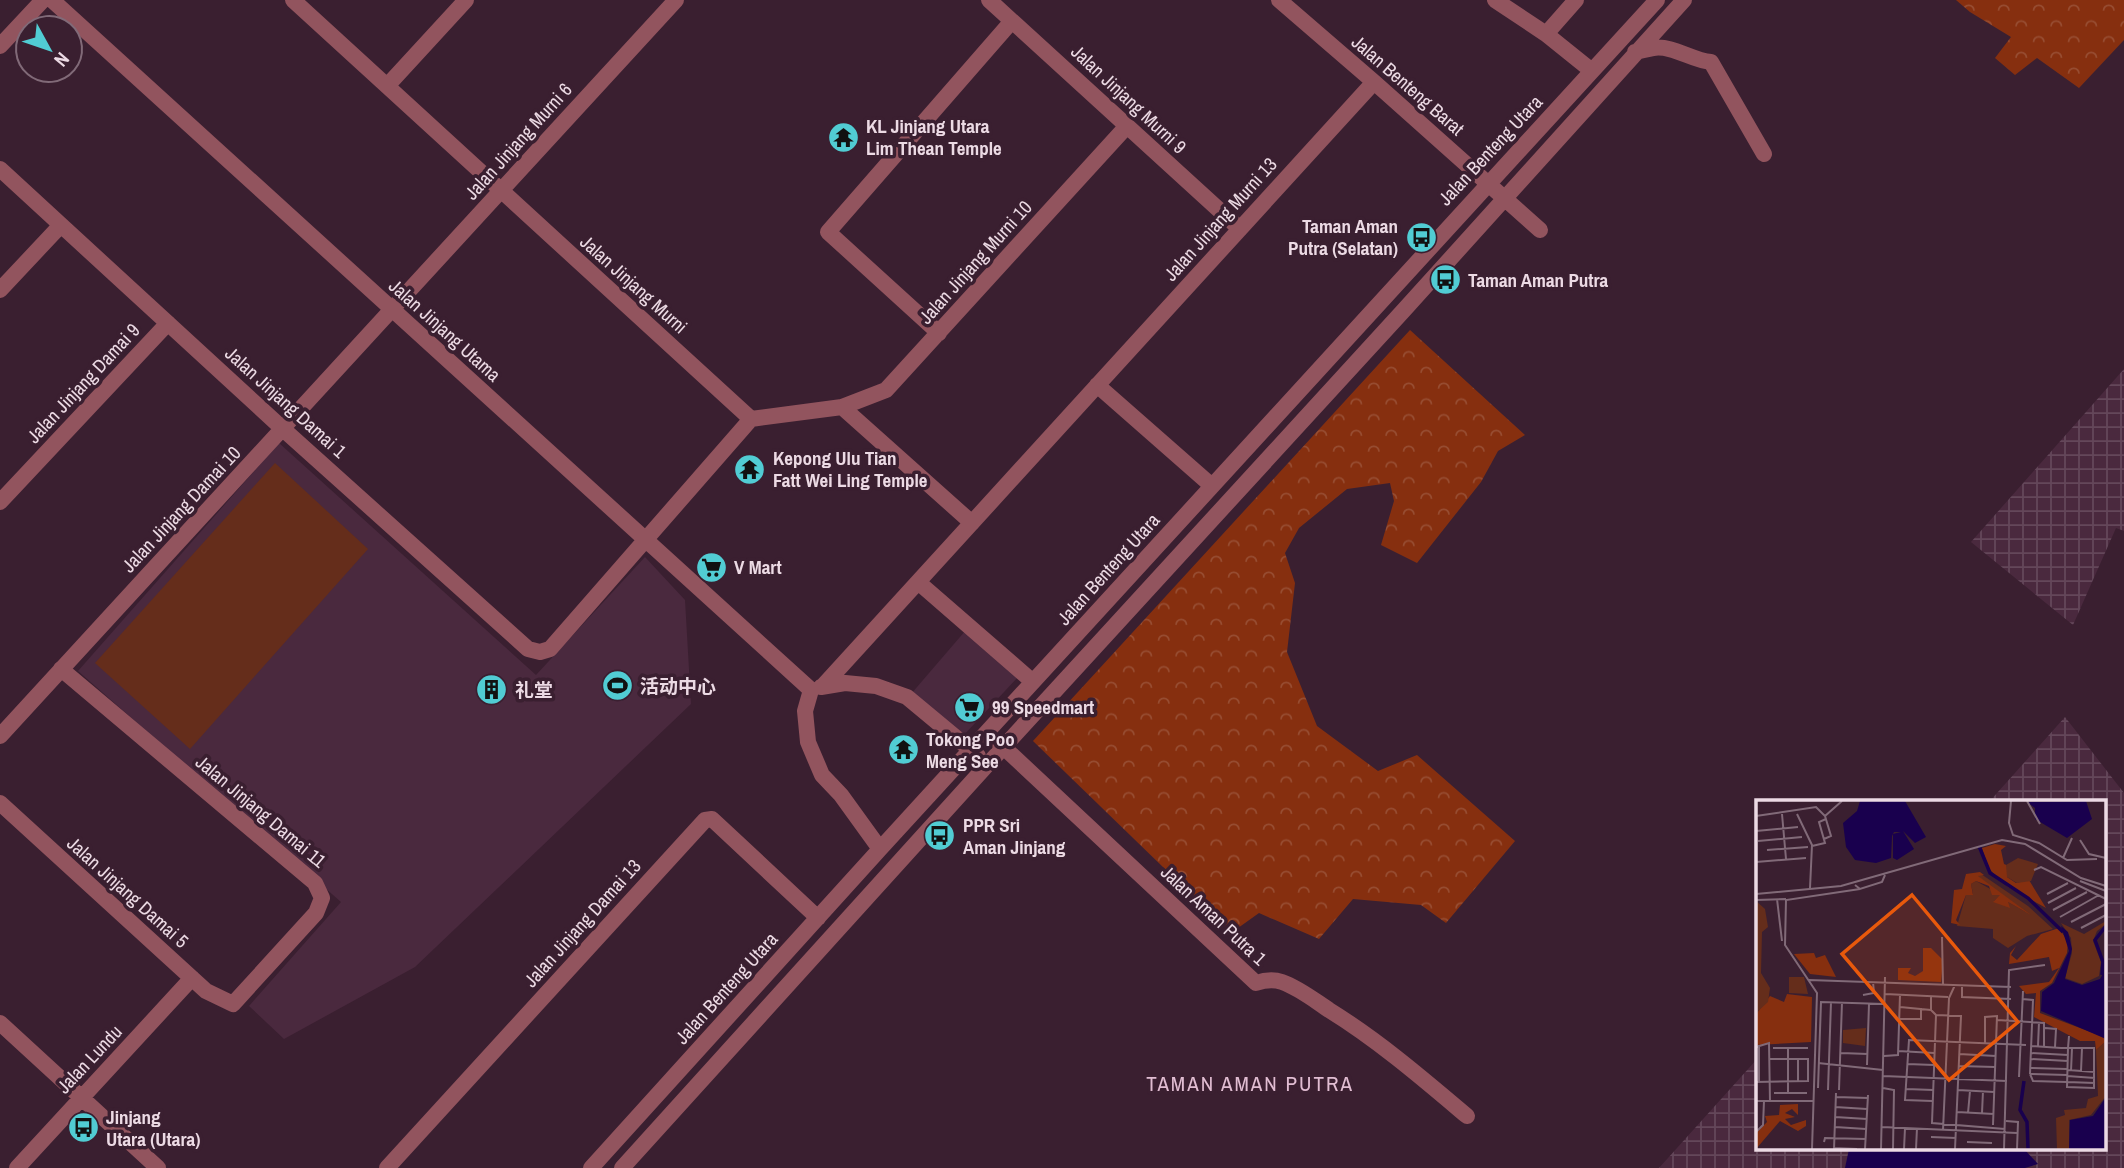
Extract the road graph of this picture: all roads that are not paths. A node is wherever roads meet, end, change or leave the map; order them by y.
1 (43, 0) edge
2 (52, 0) edge
3 (293, 0) edge
4 (466, 0) edge
5 (676, 0) edge
6 (989, 0) edge
7 (1279, 0) edge
8 (1495, 0) edge
9 (1576, 0) edge
10 (1657, 0) edge
11 (1684, 0) edge
12 (1013, 21) junction
13 (1546, 34) junction
14 (0, 46) edge
15 (1635, 52) junction
16 (1592, 71) junction
17 (1374, 82) junction
18 (387, 86) junction
19 (1127, 126) junction
20 (1764, 154) dead end
21 (0, 169) edge
22 (1488, 183) junction
23 (501, 191) junction
24 (1504, 198) junction
25 (61, 225) junction
26 (1240, 229) junction
27 (1540, 230) dead end
28 (0, 290) edge
29 (1387, 294) junction
30 (1404, 310) junction
31 (392, 311) junction
32 (167, 323) junction
33 (939, 333) junction
34 (1097, 385) junction
35 (842, 407) junction
36 (751, 419) junction
37 (283, 429) junction
38 (1212, 486) junction
39 (0, 502) edge
40 (972, 523) junction
41 (645, 539) junction
42 (918, 582) junction
43 (61, 669) junction
44 (1033, 682) junction
45 (817, 688) junction
46 (987, 733) junction
47 (0, 736) edge
48 (1003, 747) junction
49 (971, 749) junction
50 (988, 764) junction
51 (0, 803) edge
52 (880, 849) junction
53 (818, 918) junction
54 (192, 978) junction
55 (233, 1004) joint
56 (0, 1023) edge
57 (82, 1098) junction
58 (1466, 1116) dead end
59 (17, 1168) edge
60 (158, 1168) edge
61 (387, 1168) edge
62 (591, 1168) edge
63 (622, 1168) edge

1 - 14 street
2 - 31 street, Jalan Jinjang Utama
3 - 18 street, Jalan Jinjang Murni
4 - 18 street
5 - 23 street, Jalan Jinjang Murni 6
6 - 12 street, Jalan Jinjang Murni 9
7 - 17 street, Jalan Benteng Barat
8 - 13 street
9 - 13 street
10 - 16 street, Jalan Benteng Utara
11 - 15 street
12 - 19 street, Jalan Jinjang Murni 9
12 - 33 street
13 - 16 street
15 - 20 street
15 - 24 street
16 - 22 street, Jalan Benteng Utara
17 - 22 street, Jalan Benteng Barat
17 - 26 street, Jalan Jinjang Murni 13
18 - 23 street, Jalan Jinjang Murni
19 - 26 street, Jalan Jinjang Murni 9
19 - 33 street, Jalan Jinjang Murni 10
21 - 25 street, Jalan Jinjang Damai 1
22 - 24 street, Jalan Benteng Barat
22 - 29 street, Jalan Benteng Utara
23 - 31 street, Jalan Jinjang Murni 6
23 - 36 street, Jalan Jinjang Murni
24 - 27 street, Jalan Benteng Barat
24 - 30 street
25 - 28 street
25 - 32 street, Jalan Jinjang Damai 1
26 - 34 street, Jalan Jinjang Murni 13
29 - 30 street
29 - 38 street, Jalan Benteng Utara
30 - 48 street
31 - 37 street, Jalan Jinjang Damai 10
31 - 41 street, Jalan Jinjang Utama
32 - 37 street, Jalan Jinjang Damai 1
32 - 39 street, Jalan Jinjang Damai 9
33 - 35 street, Jalan Jinjang Murni 10
34 - 38 street
34 - 40 street, Jalan Jinjang Murni 13
35 - 36 street
35 - 40 street
36 - 41 street
37 - 41 street, Jalan Jinjang Damai 1
37 - 43 street, Jalan Jinjang Damai 10
38 - 44 street, Jalan Benteng Utara
40 - 42 street, Jalan Jinjang Murni 13
41 - 45 street, Jalan Jinjang Utama
42 - 44 street
42 - 45 street, Jalan Jinjang Murni 13
43 - 47 street, Jalan Jinjang Damai 10
43 - 55 street, Jalan Jinjang Damai 11
44 - 46 street, Jalan Benteng Utara
45 - 49 street
45 - 52 street
46 - 48 street, Jalan Aman Putra 1
46 - 49 street, Jalan Benteng Utara
48 - 50 street
48 - 58 street, Jalan Aman Putra 1
49 - 50 street
49 - 52 street, Jalan Benteng Utara
50 - 63 street
51 - 54 street, Jalan Jinjang Damai 5
52 - 53 street, Jalan Benteng Utara
53 - 61 street, Jalan Jinjang Damai 13
53 - 62 street, Jalan Benteng Utara
54 - 55 street, Jalan Jinjang Damai 5
54 - 57 street, Jalan Lundu
56 - 57 street
57 - 59 street, Jalan Lundu
57 - 60 street

